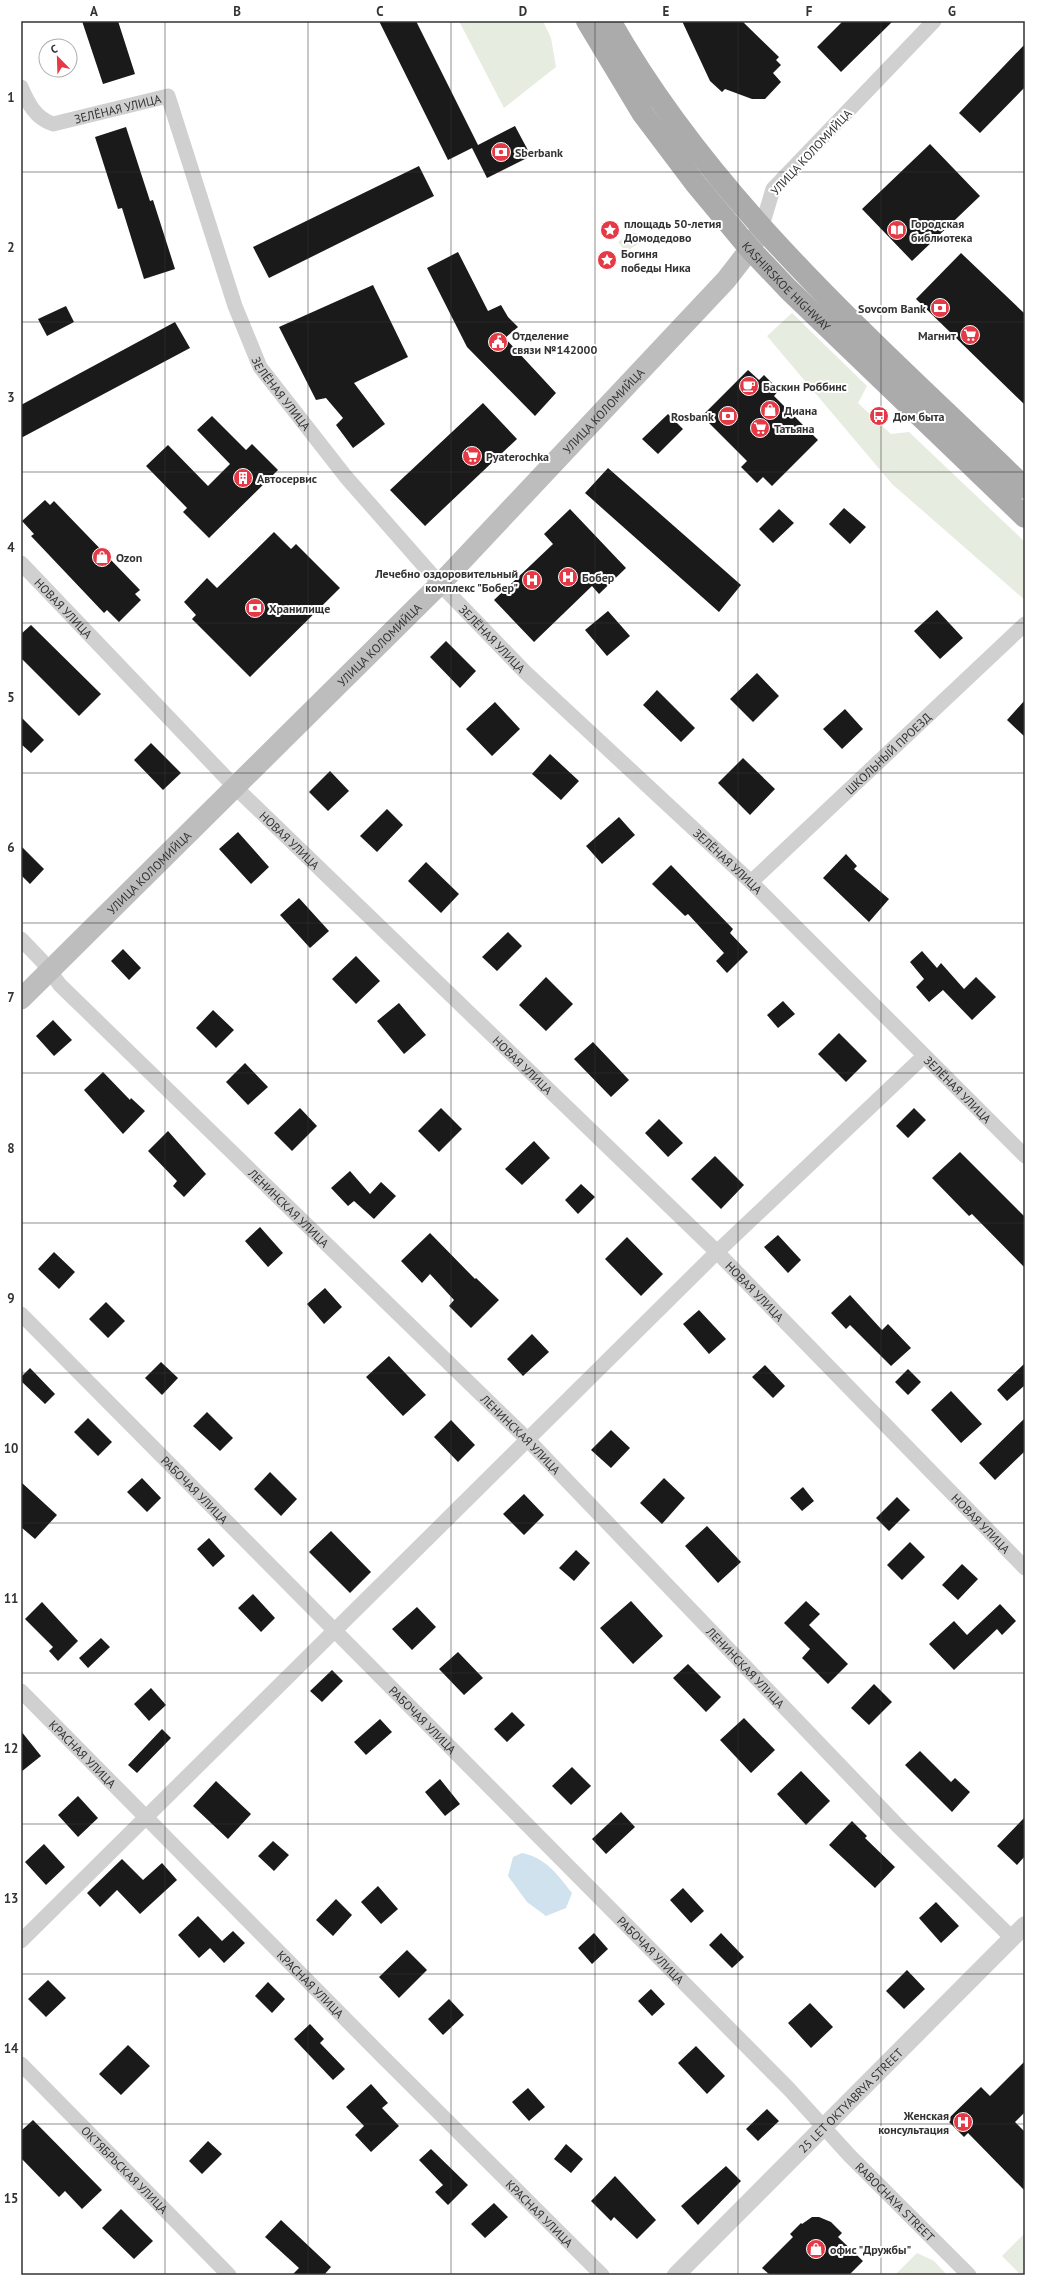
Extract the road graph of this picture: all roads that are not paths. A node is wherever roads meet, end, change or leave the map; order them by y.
1 (587, 21) edge
2 (610, 21) edge
3 (934, 21) edge
4 (21, 86) edge
5 (761, 228) junction
6 (750, 249) junction
7 (1025, 488) edge
8 (1025, 517) edge
9 (21, 563) edge
10 (440, 584) junction
11 (1025, 624) edge
12 (234, 786) junction
13 (750, 882) junction
14 (21, 939) edge
15 (50, 971) junction
16 (21, 999) edge
17 (924, 1056) junction
18 (1025, 1156) edge
19 (717, 1252) junction
20 (21, 1314) edge
21 (528, 1440) junction
22 (1025, 1568) edge
23 (333, 1630) junction
24 (21, 1691) edge
25 (146, 1818) junction
26 (1025, 1925) edge
27 (1012, 1938) junction
28 (21, 1941) edge
29 (21, 2064) edge
30 (823, 2127) junction
31 (229, 2275) edge
32 (602, 2275) edge
33 (676, 2275) edge
34 (969, 2275) edge

1 - 6 main road, KASHIRSKOE HIGHWAY
2 - 5 main road, KASHIRSKOE HIGHWAY
3 - 5 street, УЛИЦА КОЛОМИЙЦА
4 - 10 street, ЗЕЛЁНАЯ УЛИЦА
5 - 6 main road, УЛИЦА КОЛОМИЙЦА
5 - 7 main road, KASHIRSKOE HIGHWAY
6 - 8 main road, KASHIRSKOE HIGHWAY
6 - 10 main road, УЛИЦА КОЛОМИЙЦА
9 - 12 street, НОВАЯ УЛИЦА
10 - 12 main road, УЛИЦА КОЛОМИЙЦА
10 - 13 street, ЗЕЛЁНАЯ УЛИЦА
11 - 13 street, ШКОЛЬНЫЙ ПРОЕЗД
12 - 15 main road, УЛИЦА КОЛОМИЙЦА
12 - 19 street, НОВАЯ УЛИЦА
13 - 17 street, ЗЕЛЁНАЯ УЛИЦА
14 - 15 street, ЛЕНИНСКАЯ УЛИЦА
15 - 16 main road, УЛИЦА КОЛОМИЙЦА
15 - 21 street, ЛЕНИНСКАЯ УЛИЦА
17 - 18 street, ЗЕЛЁНАЯ УЛИЦА
17 - 19 street
19 - 21 street
19 - 22 street, НОВАЯ УЛИЦА
20 - 23 street, РАБОЧАЯ УЛИЦА
21 - 23 street
21 - 27 street, ЛЕНИНСКАЯ УЛИЦА
23 - 25 street
23 - 30 street, РАБОЧАЯ УЛИЦА
24 - 25 street, КРАСНАЯ УЛИЦА
25 - 28 street
25 - 32 street, КРАСНАЯ УЛИЦА
26 - 27 street, 25 LET OKTYABRYA STREET
27 - 30 street, 25 LET OKTYABRYA STREET
29 - 31 street, ОКТЯБРЬСКАЯ УЛИЦА
30 - 33 street, 25 LET OKTYABRYA STREET
30 - 34 street, RABOCHAYA STREET

